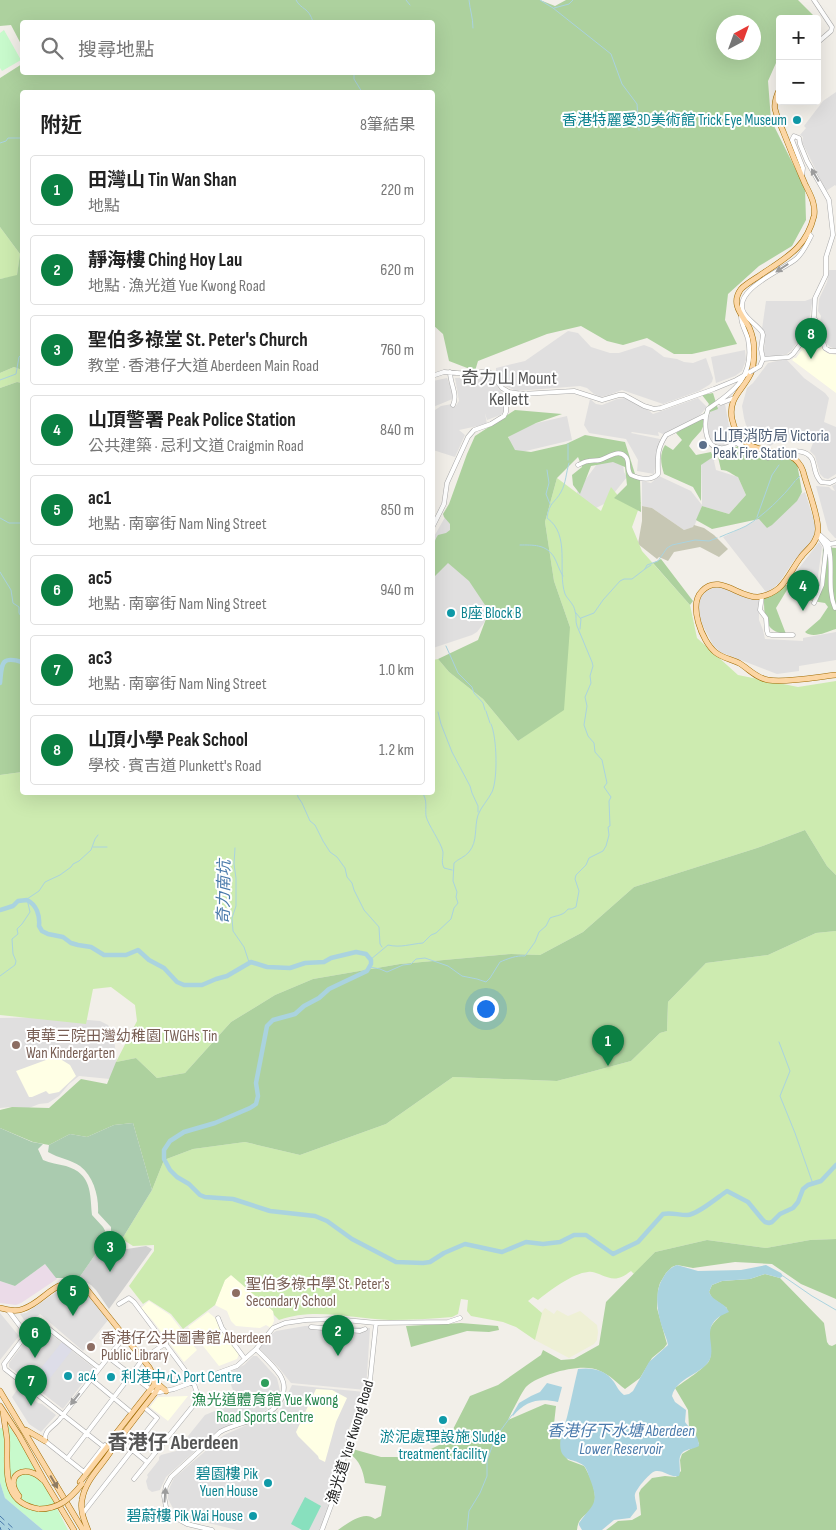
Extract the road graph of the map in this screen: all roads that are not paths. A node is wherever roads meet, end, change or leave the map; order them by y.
1 (814, 0) edge
2 (821, 40) edge
3 (776, 95) edge
4 (802, 176) junction
5 (743, 315) junction
6 (814, 316) junction
7 (836, 351) edge
8 (763, 359) junction
9 (450, 372) junction
10 (748, 374) junction
11 (435, 375) edge
12 (509, 392) junction
13 (734, 398) junction
14 (453, 405) dead end
15 (712, 407) junction
16 (706, 415) junction
17 (783, 453) junction
18 (578, 465) dead end
19 (836, 480) edge
20 (435, 522) edge
21 (818, 535) junction
22 (827, 541) junction
23 (836, 543) edge
24 (762, 596) junction
25 (814, 603) dead end
26 (835, 608) edge
27 (793, 635) dead end
28 (836, 675) edge
29 (119, 1304) dead end
30 (0, 1308) edge
31 (8, 1310) junction
32 (218, 1318) dead end
33 (460, 1318) dead end
34 (376, 1323) junction
35 (311, 1327) dead end
36 (365, 1329) dead end
37 (26, 1334) junction
38 (125, 1336) junction
39 (166, 1343) junction
40 (256, 1348) junction
41 (108, 1358) junction
42 (245, 1359) junction
43 (143, 1360) junction
44 (99, 1368) junction
45 (131, 1376) junction
46 (155, 1378) junction
47 (91, 1379) junction
48 (193, 1381) junction
49 (158, 1384) junction
50 (0, 1390) edge
51 (166, 1391) junction
52 (153, 1392) junction
53 (114, 1398) junction
54 (144, 1407) junction
55 (1, 1409) edge
56 (132, 1413) junction
57 (63, 1414) junction
58 (24, 1429) junction
59 (117, 1432) junction
60 (87, 1433) junction
61 (45, 1441) junction
62 (118, 1441) junction
63 (104, 1447) junction
64 (132, 1450) junction
65 (67, 1459) junction
66 (147, 1462) junction
67 (134, 1479) dead end
68 (45, 1482) junction
69 (81, 1483) junction
70 (39, 1507) junction
71 (82, 1513) junction
72 (74, 1530) edge
73 (83, 1530) edge
74 (88, 1530) edge
75 (212, 1530) edge
76 (322, 1530) edge

1 - 2 street
3 - 4 main road
4 - 5 main road
6 -> 4 street
5 - 8 street
5 - 10 street
5 - 13 main road
6 - 7 street
6 - 8 street
8 - 10 street, bridge
9 - 11 street
9 - 12 street
9 - 14 street
10 - 12 street
10 - 15 street
12 - 20 street
13 - 15 street
13 - 17 main road
15 - 16 street
16 - 17 street
16 - 18 street
17 - 19 street
17 - 21 main road
21 - 22 street
21 - 24 main road
21 - 25 street
22 - 23 street
22 - 26 street
24 - 27 street
24 - 28 main road
29 - 39 street
30 - 31 main road
31 - 37 street
31 - 38 main road
32 - 42 street
33 - 34 street
34 - 40 street
34 - 76 street, 漁光道 Yue Kwong Road
35 - 36 street
37 - 44 street
37 - 57 street
38 - 41 street
38 - 43 main road
39 - 43 street
39 - 48 street
40 - 42 street
75 -> 40 street
41 - 44 street
41 - 45 street
42 - 48 street
43 - 45 street
43 - 46 main road
44 - 47 street
45 - 52 street
45 - 53 street
46 - 49 main road
46 - 52 main road
47 - 53 street
47 -> 57 street
48 - 51 street
48 - 66 street
49 - 51 main road
49 - 52 main road
50 - 58 main road
51 - 52 street
52 - 54 main road
52 - 56 main road
53 - 56 street
53 - 60 street
54 - 62 main road
54 - 64 street
55 - 68 main road
55 - 70 main road
56 - 59 main road
57 - 60 street
57 - 61 street
58 - 61 main road
58 -> 73 main road
59 - 63 street
59 - 69 main road
60 - 63 street
60 - 65 street
61 - 65 street
62 - 64 street
62 - 69 main road
62 - 71 main road
63 - 65 street
64 - 66 street
64 - 71 street
66 - 67 street
68 - 70 main road
68 - 72 main road
69 - 70 main road, bridge
71 - 74 main road

